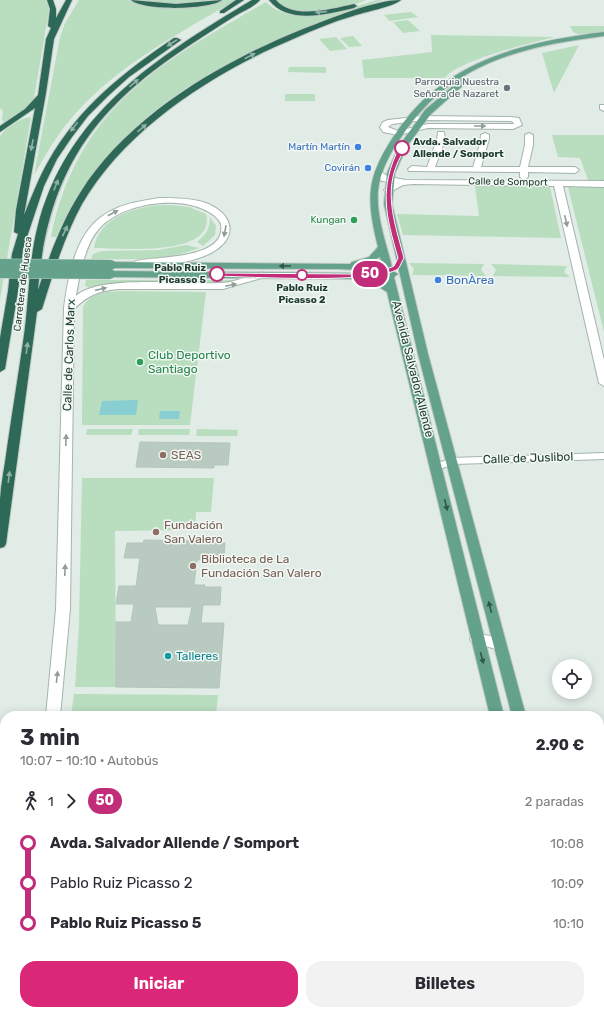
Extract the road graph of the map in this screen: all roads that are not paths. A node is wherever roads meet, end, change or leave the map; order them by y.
1 (50, 0) edge
2 (70, 0) edge
3 (134, 0) edge
4 (219, 0) edge
5 (241, 0) edge
6 (257, 0) edge
7 (272, 0) edge
8 (372, 0) edge
9 (389, 0) edge
10 (398, 0) edge
11 (204, 23) dead end
12 (324, 23) junction
13 (52, 32) junction
14 (186, 34) dead end
15 (604, 34) edge
16 (604, 39) edge
17 (42, 93) junction
18 (423, 118) junction
19 (407, 121) junction
20 (440, 126) junction
21 (414, 129) junction
22 (0, 130) edge
23 (398, 133) junction
24 (485, 134) dead end
25 (529, 135) dead end
26 (412, 169) dead end
27 (430, 169) junction
28 (478, 169) junction
29 (392, 170) junction
30 (523, 170) junction
31 (575, 170) dead end
32 (379, 173) junction
33 (389, 180) junction
34 (410, 181) junction
35 (525, 182) junction
36 (558, 183) junction
37 (604, 184) edge
38 (388, 190) junction
39 (383, 246) junction
40 (18, 249) junction
41 (401, 258) junction
42 (0, 264) edge
43 (338, 266) junction
44 (112, 268) junction
45 (388, 271) junction
46 (0, 273) edge
47 (262, 275) junction
48 (350, 276) junction
49 (406, 284) junction
50 (394, 295) junction
51 (69, 308) junction
52 (30, 329) junction
53 (0, 369) edge
54 (604, 383) edge
55 (604, 456) edge
56 (452, 461) junction
57 (437, 467) junction
58 (0, 544) edge
59 (477, 639) junction
60 (499, 645) junction
61 (54, 711) edge
62 (496, 711) edge
63 (518, 711) edge

1 - 13 highway
2 - 13 highway
3 - 4 highway
5 - 11 highway
52 -> 6 highway, Carretera de Huesca
8 -> 7 highway
9 - 12 highway
10 - 12 highway
52 -> 12 highway
13 - 17 highway
14 -> 40 highway, Carretera de Huesca
15 - 19 main road, Avenida Salvador Allende
16 - 18 main road, Avenida Salvador Allende
17 - 22 highway
17 -> 40 highway
18 - 19 street
18 - 20 street
18 - 21 main road, Avenida Salvador Allende
19 - 23 main road, Avenida Salvador Allende
19 - 23 street
20 -> 20 street
20 - 21 street
20 - 27 street
21 - 23 street
21 - 29 main road, Avenida Salvador Allende
23 - 32 main road, Avenida Salvador Allende
24 - 28 street
25 - 30 street
26 - 27 street
27 - 28 street
28 - 30 street
29 - 33 main road, Avenida Salvador Allende
29 - 34 street, Calle de Somport
30 - 31 street
30 - 35 street
32 - 33 street
32 - 39 main road, Avenida Salvador Allende
33 - 34 street
33 - 38 main road, Avenida Salvador Allende
34 - 35 street, Calle de Somport
34 - 38 street, Calle de Somport
35 - 36 street, Calle de Somport
36 - 37 street, Calle de Somport
36 -> 54 street
38 - 41 main road, Avenida Salvador Allende
39 - 43 main road
39 - 45 main road, Avenida Salvador Allende
40 - 53 highway, Carretera de Huesca
41 - 45 main road
41 - 49 main road, Avenida Salvador Allende
42 - 44 main road, bridge
43 -> 44 main road
43 - 45 main road
44 - 46 main road, bridge
44 - 47 main road
51 -> 44 street, Calle de Carlos Marx
45 - 48 main road
45 - 49 main road, Avenida Salvador Allende
45 - 50 main road, Avenida Salvador Allende
47 - 48 main road
51 -> 47 street
48 - 50 main road
49 - 56 main road, Avenida Salvador Allende
50 - 57 main road, Avenida Salvador Allende
61 -> 51 street, Calle de Carlos Marx
58 -> 52 highway, Carretera de Huesca
55 - 56 street, Calle de Juslibol
56 - 57 street
60 -> 56 main road, Avenida Salvador Allende
57 -> 59 main road, Avenida Salvador Allende
59 - 60 street
59 -> 62 main road, Avenida Salvador Allende
60 - 63 main road, Avenida Salvador Allende

